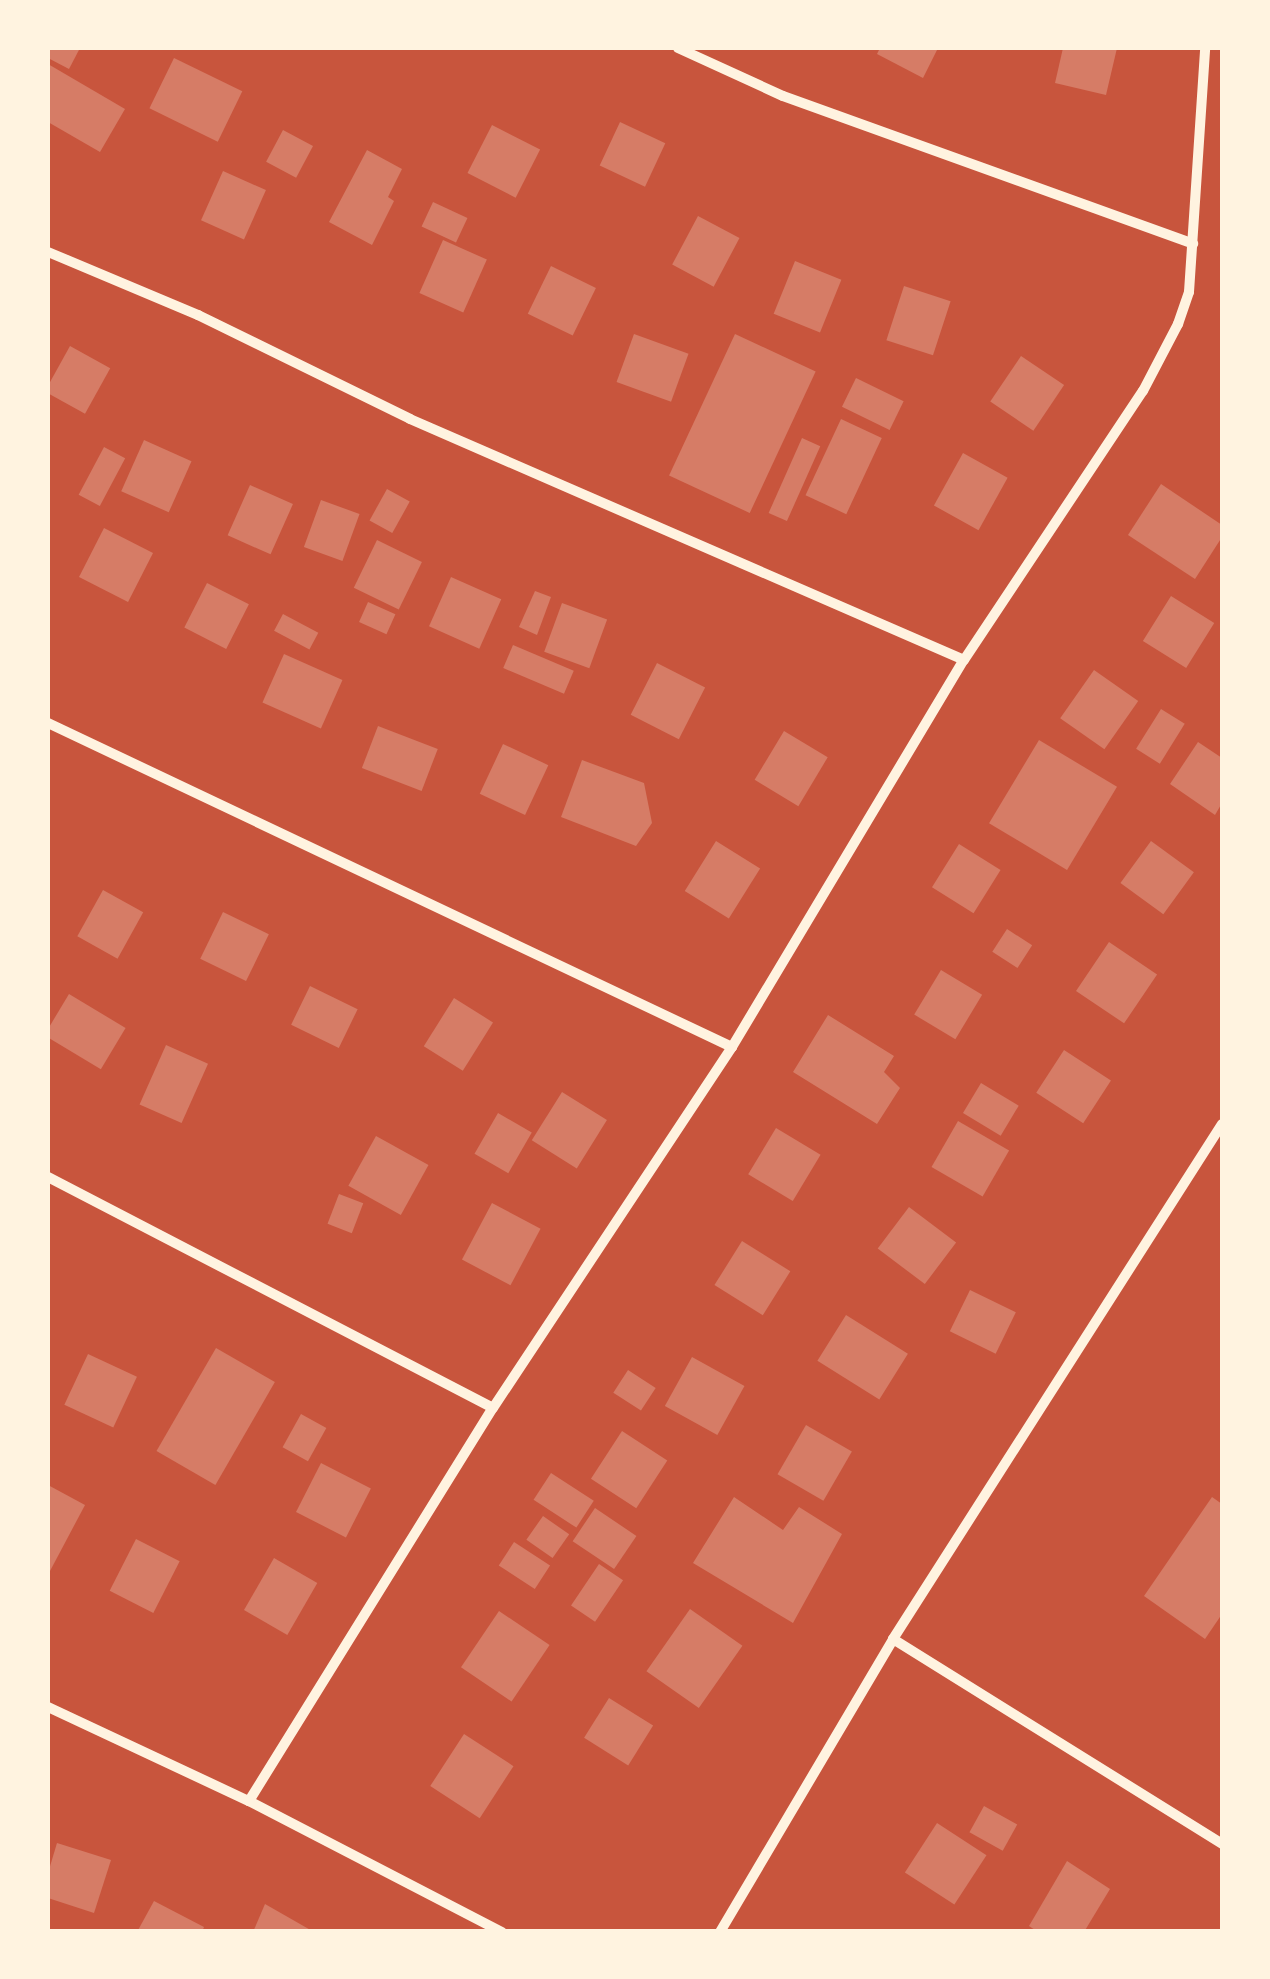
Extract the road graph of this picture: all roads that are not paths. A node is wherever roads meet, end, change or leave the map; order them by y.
1 (678, 48) edge
2 (1205, 48) edge
3 (1193, 244) junction
4 (48, 252) edge
5 (964, 660) junction
6 (48, 723) edge
7 (732, 1047) junction
8 (1222, 1124) edge
9 (48, 1177) edge
10 (493, 1408) junction
11 (893, 1639) junction
12 (48, 1707) edge
13 (248, 1801) junction
14 (1222, 1844) edge
15 (502, 1932) edge
16 (720, 1932) edge

1 - 3 street
2 - 3 street
3 - 5 street
4 - 5 street
5 - 7 street
6 - 7 street
7 - 10 street
8 - 11 street
9 - 10 street
10 - 13 street
11 - 14 street
11 - 16 street
12 - 13 street
13 - 15 street

